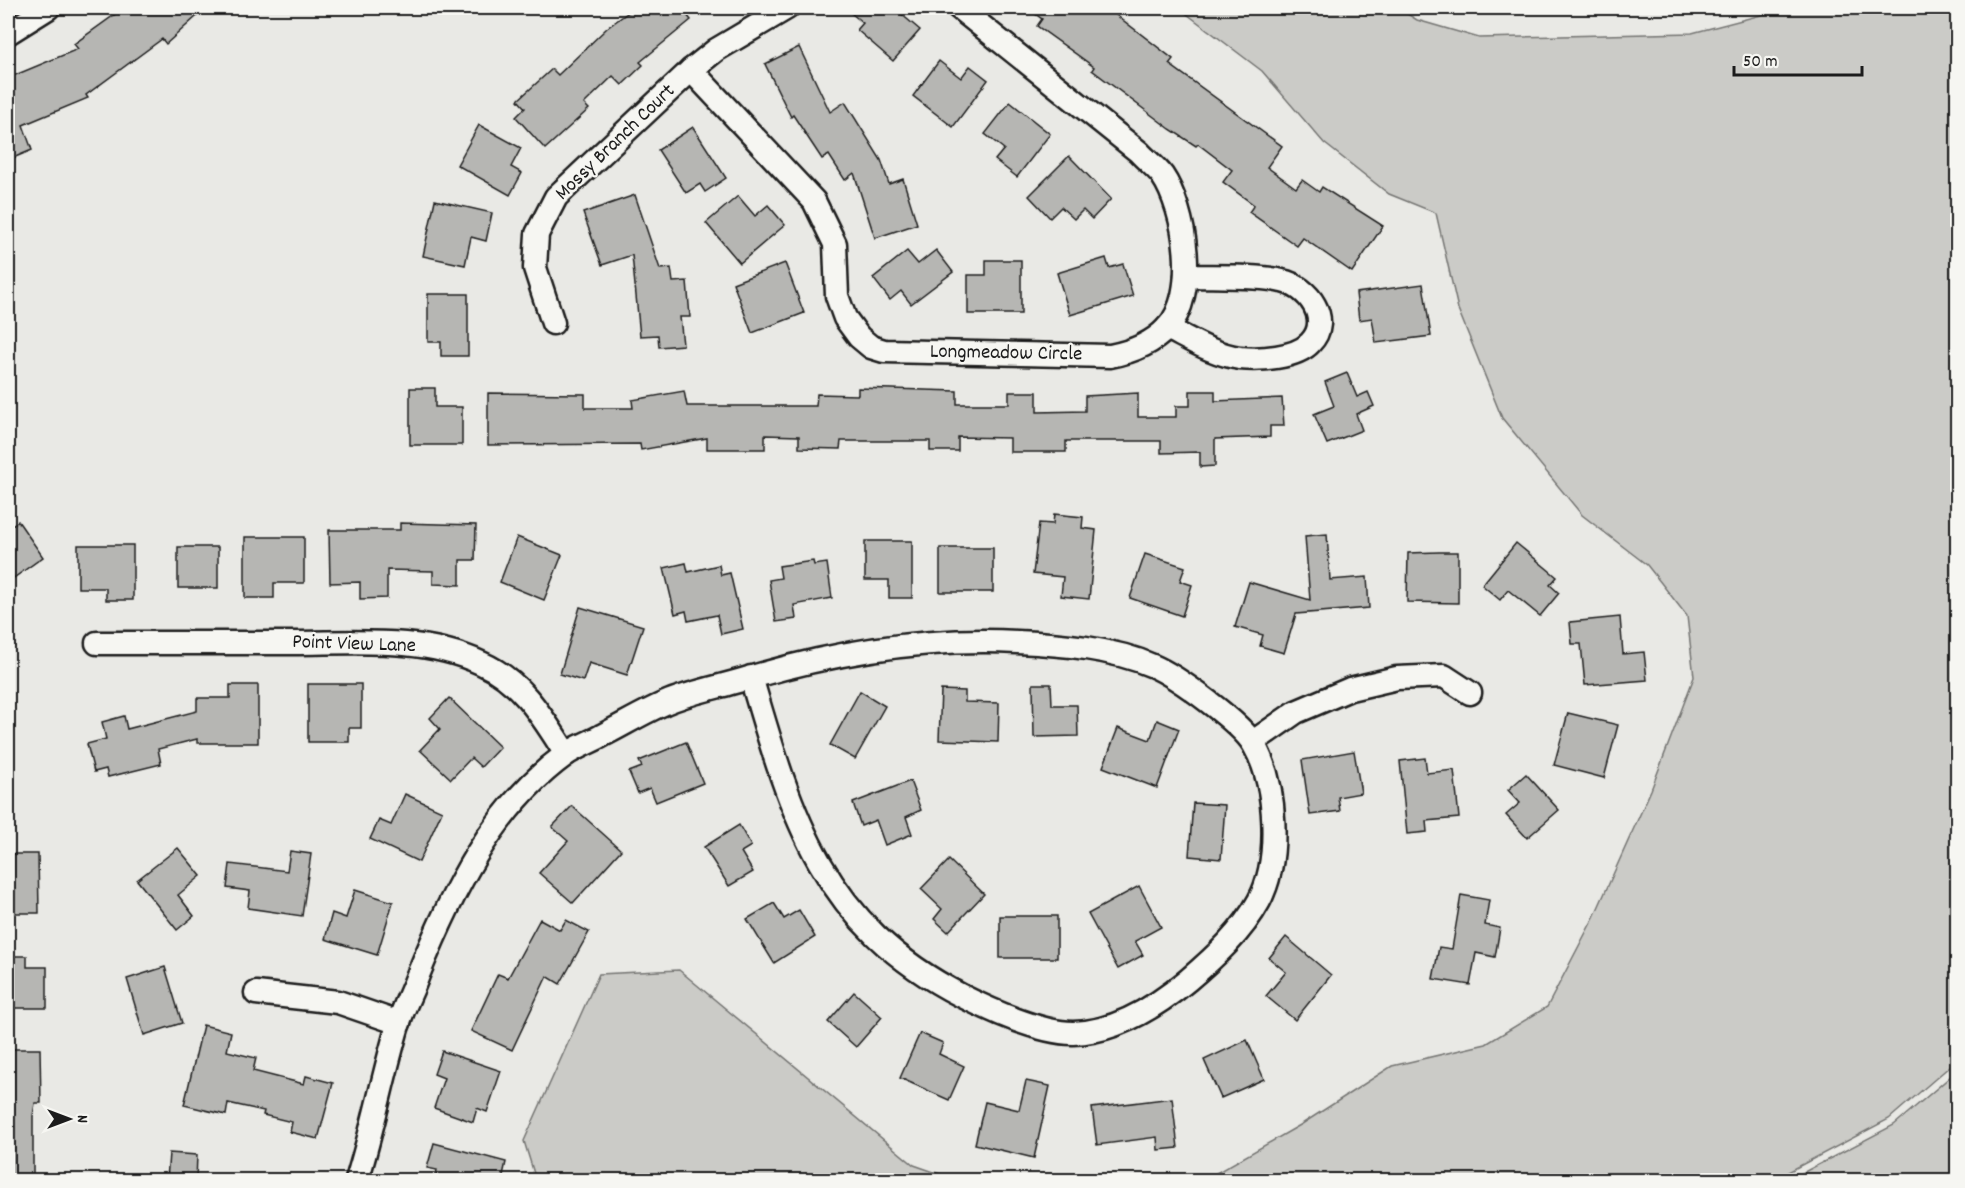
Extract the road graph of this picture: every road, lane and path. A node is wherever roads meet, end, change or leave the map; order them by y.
1 (48, 8) edge
2 (787, 8) edge
3 (959, 8) edge
4 (8, 33) edge
5 (691, 70) junction
6 (1186, 276) junction
7 (553, 323) dead end
8 (1167, 328) junction
9 (97, 643) dead end
10 (751, 677) junction
11 (1470, 693) dead end
12 (1253, 742) junction
13 (566, 754) junction
14 (256, 993) dead end
15 (399, 1023) junction
16 (357, 1180) edge

1 - 4 street
2 - 5 street
3 - 6 street, Longmeadow Circle
5 - 7 street, Mossy Branch Court
5 - 8 street, Longmeadow Circle
6 - 8 street, Longmeadow Circle
6 - 8 street
9 - 13 street, Point View Lane
10 - 12 street
10 - 12 street
10 - 13 street
11 - 12 street
13 - 15 street
14 - 15 street
15 - 16 street

